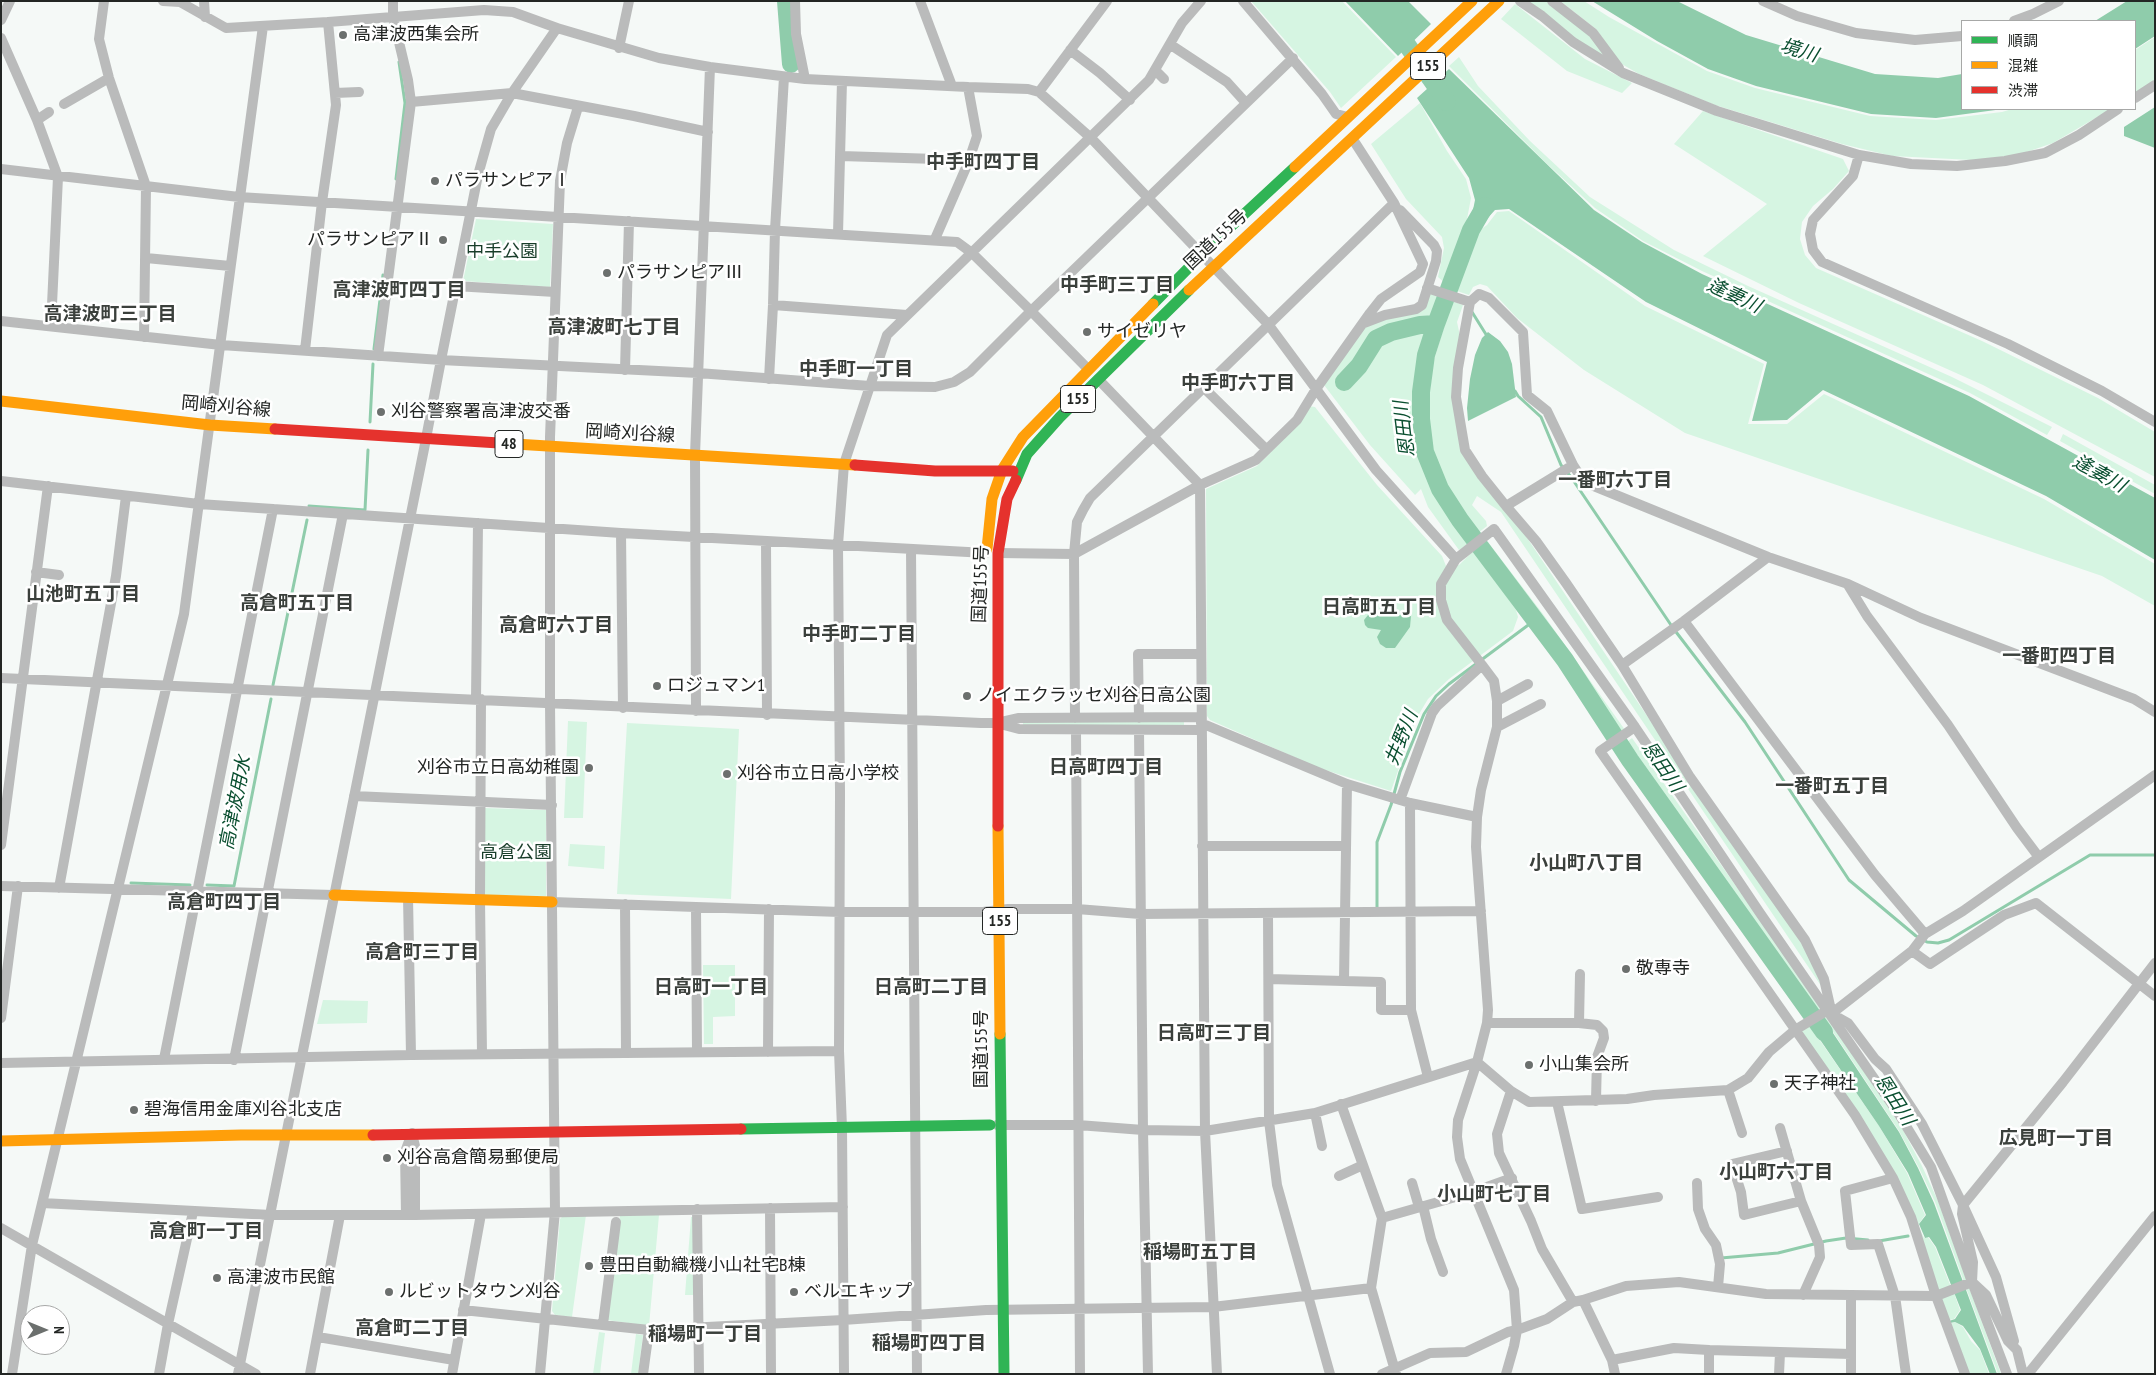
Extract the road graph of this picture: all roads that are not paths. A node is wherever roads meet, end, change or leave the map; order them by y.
1 (10, 1) edge
2 (104, 1) edge
3 (163, 1) edge
4 (204, 1) edge
5 (393, 1) edge
6 (629, 1) edge
7 (795, 1) edge
8 (920, 1) edge
9 (1107, 1) edge
10 (1201, 1) edge
11 (1243, 1) edge
12 (1472, 1) edge
13 (1499, 1) edge
14 (1520, 1) edge
15 (1552, 1) edge
16 (1763, 1) edge
17 (2059, 1) edge
18 (180, 2) edge
19 (484, 5) edge
20 (393, 16) junction
21 (205, 17) junction
22 (1, 20) edge
23 (2017, 20) edge
24 (328, 22) junction
25 (263, 26) junction
26 (557, 28) junction
27 (1961, 36) edge
28 (1, 38) edge
29 (1171, 45) junction
30 (619, 48) junction
31 (1070, 50) junction
32 (1293, 58) junction
33 (710, 67) junction
34 (1155, 70) junction
35 (1623, 73) junction
36 (784, 77) junction
37 (109, 78) junction
38 (805, 78) junction
39 (1164, 79) dead end
40 (842, 80) junction
41 (2155, 85) edge
42 (952, 86) junction
43 (968, 87) junction
44 (359, 92) dead end
45 (1039, 92) junction
46 (334, 93) junction
47 (512, 93) junction
48 (2136, 97) edge
49 (1130, 100) junction
50 (410, 102) junction
51 (1246, 103) junction
52 (64, 104) dead end
53 (578, 106) junction
54 (2116, 110) edge
55 (49, 112) dead end
56 (1348, 117) junction
57 (37, 120) junction
58 (708, 132) junction
59 (1355, 135) junction
60 (1091, 138) junction
61 (1859, 155) junction
62 (841, 156) junction
63 (968, 160) junction
64 (1, 169) edge
65 (58, 177) junction
66 (146, 186) junction
67 (1148, 197) junction
68 (239, 198) junction
69 (322, 202) junction
70 (1394, 204) junction
71 (398, 207) junction
72 (471, 211) junction
73 (559, 217) junction
74 (628, 222) junction
75 (703, 227) junction
76 (775, 230) junction
77 (838, 234) junction
78 (935, 239) junction
79 (972, 253) junction
80 (1202, 255) junction
81 (146, 258) junction
82 (230, 266) junction
83 (1213, 266) junction
84 (455, 286) junction
85 (1427, 288) junction
86 (555, 292) junction
87 (1470, 302) junction
88 (773, 305) junction
89 (1031, 311) junction
90 (908, 315) junction
91 (1, 321) edge
92 (1268, 324) junction
93 (1362, 325) junction
94 (51, 326) junction
95 (144, 337) junction
96 (221, 345) junction
97 (304, 350) junction
98 (378, 356) junction
99 (441, 360) junction
100 (552, 367) junction
101 (1088, 369) junction
102 (625, 370) junction
103 (698, 373) junction
104 (768, 379) junction
105 (1098, 379) junction
106 (870, 386) junction
107 (1204, 388) junction
108 (1316, 389) junction
109 (1, 401) edge
110 (2155, 422) edge
111 (210, 425) junction
112 (1154, 436) junction
113 (426, 438) junction
114 (550, 447) junction
115 (1266, 449) junction
116 (695, 455) junction
117 (844, 464) junction
118 (1572, 466) junction
119 (1002, 470) junction
120 (1018, 471) junction
121 (1, 481) edge
122 (1200, 485) junction
123 (48, 486) junction
124 (126, 496) junction
125 (200, 504) junction
126 (1506, 506) junction
127 (273, 509) junction
128 (343, 514) junction
129 (410, 519) junction
130 (478, 523) junction
131 (550, 527) junction
132 (622, 533) junction
133 (694, 536) junction
134 (766, 542) junction
135 (838, 545) junction
136 (912, 549) junction
137 (992, 553) junction
138 (1074, 554) junction
139 (1459, 557) junction
140 (1768, 557) junction
141 (36, 572) junction
142 (59, 575) dead end
143 (1848, 584) junction
144 (1681, 623) junction
145 (1201, 654) junction
146 (1480, 662) junction
147 (1622, 665) junction
148 (1, 678) edge
149 (24, 678) junction
150 (96, 682) junction
151 (1528, 684) dead end
152 (166, 686) junction
153 (238, 690) junction
154 (306, 693) junction
155 (374, 696) junction
156 (478, 699) junction
157 (1497, 701) junction
158 (550, 704) junction
159 (1541, 704) dead end
160 (623, 708) junction
161 (696, 711) junction
162 (2155, 712) edge
163 (767, 714) junction
164 (840, 717) junction
165 (1075, 718) junction
166 (1139, 718) junction
167 (913, 720) junction
168 (993, 723) junction
169 (1201, 724) junction
170 (1496, 727) junction
171 (1635, 727) junction
172 (1076, 730) junction
173 (1139, 730) junction
174 (2155, 775) edge
175 (1347, 784) junction
176 (354, 796) junction
177 (1395, 799) junction
178 (480, 802) junction
179 (1410, 803) junction
180 (552, 805) junction
181 (1476, 816) junction
182 (1, 845) edge
183 (1202, 846) junction
184 (1346, 846) junction
185 (2038, 856) junction
186 (1, 886) edge
187 (18, 886) junction
188 (59, 888) junction
189 (118, 890) junction
190 (197, 891) junction
191 (267, 893) junction
192 (334, 895) junction
193 (408, 897) junction
194 (480, 900) junction
195 (552, 902) junction
196 (624, 904) junction
197 (696, 907) junction
198 (768, 909) junction
199 (1077, 909) junction
200 (995, 911) junction
201 (1481, 911) junction
202 (840, 912) junction
203 (914, 912) junction
204 (1410, 912) junction
205 (1203, 913) junction
206 (1268, 913) junction
207 (1345, 913) junction
208 (1140, 914) junction
209 (1920, 941) junction
210 (2155, 963) edge
211 (1580, 974) dead end
212 (1269, 979) junction
213 (1344, 981) junction
214 (2139, 983) junction
215 (2155, 996) edge
216 (1411, 1010) junction
217 (1830, 1012) junction
218 (1, 1018) edge
219 (1487, 1023) junction
220 (1579, 1023) junction
221 (1795, 1030) junction
222 (840, 1051) junction
223 (696, 1052) junction
224 (768, 1052) junction
225 (626, 1053) junction
226 (482, 1054) junction
227 (554, 1054) junction
228 (410, 1055) junction
229 (302, 1058) junction
230 (164, 1059) junction
231 (234, 1060) junction
232 (77, 1061) junction
233 (1477, 1062) junction
234 (1, 1063) edge
235 (1428, 1077) junction
236 (1728, 1090) junction
237 (1511, 1091) junction
238 (1596, 1100) junction
239 (1557, 1102) junction
240 (1341, 1104) junction
241 (1315, 1113) junction
242 (1269, 1121) junction
243 (995, 1125) junction
244 (1078, 1125) junction
245 (914, 1127) junction
246 (842, 1128) junction
247 (1780, 1128) dead end
248 (1142, 1130) junction
249 (1205, 1131) junction
250 (554, 1132) junction
251 (412, 1133) junction
252 (1742, 1133) dead end
253 (286, 1136) junction
254 (58, 1140) junction
255 (1, 1141) edge
256 (1322, 1146) dead end
257 (1787, 1151) junction
258 (1363, 1165) junction
259 (1339, 1176) dead end
260 (1512, 1178) junction
261 (1893, 1178) junction
262 (1412, 1183) dead end
263 (1697, 1183) dead end
264 (1473, 1192) junction
265 (1658, 1197) dead end
266 (1801, 1201) junction
267 (42, 1203) junction
268 (1963, 1205) junction
269 (843, 1207) junction
270 (1421, 1207) junction
271 (770, 1208) junction
272 (697, 1209) junction
273 (555, 1211) junction
274 (193, 1212) junction
275 (481, 1214) junction
276 (270, 1215) junction
277 (340, 1215) junction
278 (411, 1215) junction
279 (2155, 1216) edge
280 (1382, 1218) junction
281 (616, 1222) dead end
282 (1, 1228) edge
283 (32, 1245) junction
284 (1443, 1272) dead end
285 (1972, 1282) junction
286 (1718, 1287) junction
287 (1371, 1288) junction
288 (1803, 1295) junction
289 (1308, 1296) junction
290 (1851, 1296) junction
291 (1895, 1296) junction
292 (1936, 1296) junction
293 (1578, 1301) junction
294 (1213, 1307) junction
295 (1080, 1309) junction
296 (1146, 1309) junction
297 (463, 1310) junction
298 (996, 1313) junction
299 (916, 1314) junction
300 (546, 1318) junction
301 (843, 1320) junction
302 (771, 1323) junction
303 (168, 1324) junction
304 (603, 1324) junction
305 (699, 1327) junction
306 (649, 1330) junction
307 (1517, 1330) junction
308 (318, 1337) junction
309 (1709, 1350) junction
310 (2017, 1350) junction
311 (1780, 1353) junction
312 (1851, 1354) junction
313 (454, 1360) junction
314 (1612, 1360) junction
315 (239, 1369) edge
316 (1396, 1370) edge
317 (12, 1374) edge
318 (160, 1374) edge
319 (256, 1374) edge
320 (310, 1374) edge
321 (452, 1374) edge
322 (540, 1374) edge
323 (643, 1374) edge
324 (699, 1374) edge
325 (772, 1374) edge
326 (844, 1374) edge
327 (917, 1374) edge
328 (1004, 1374) edge
329 (1080, 1374) edge
330 (1148, 1374) edge
331 (1217, 1374) edge
332 (1330, 1374) edge
333 (1382, 1374) edge
334 (1506, 1374) edge
335 (1616, 1374) edge
336 (1709, 1374) edge
337 (1779, 1374) edge
338 (1851, 1374) edge
339 (1906, 1374) edge
340 (1966, 1374) edge
341 (2007, 1374) edge
342 (2024, 1374) edge
343 (2028, 1374) edge

1 - 22 street
2 - 37 street
3 - 18 street
4 - 21 street
5 - 20 street
6 - 30 street
7 - 38 street
8 - 42 street
9 - 31 street
10 - 29 street
11 - 32 street
12 - 56 main road, 国道155号 / 155
13 - 59 main road, 国道155号 / 155
14 - 35 street
15 - 35 street
16 - 27 street
17 - 23 street
18 - 21 street
19 - 20 street
19 - 26 street
20 - 24 street
20 - 50 street
21 - 25 street
24 - 25 street
24 - 46 street
25 - 68 street
26 - 30 street
26 - 47 street
28 - 57 street
29 - 34 street
29 - 51 street
30 - 33 street
31 - 45 street
31 - 49 street
32 - 51 street
32 - 56 street
33 - 36 street
33 - 58 street
34 - 39 street
34 - 49 street
35 - 61 street
36 - 38 street
36 - 76 street
37 - 52 street
37 - 66 street
38 - 40 street
40 - 42 street
40 - 62 street
41 - 48 street
42 - 43 street
43 - 45 street
43 - 63 street
44 - 46 street
45 - 60 street
46 - 69 street
47 - 50 street
47 - 53 street
47 - 72 street
49 - 60 street
50 - 71 street
51 - 67 street
53 - 58 street
53 - 73 street
54 - 61 street
55 - 57 street
56 - 80 main road, 国道155号 / 155
57 - 65 street
58 - 75 street
59 - 70 street
59 - 83 main road, 国道155号 / 155
60 - 67 street
60 - 79 street
61 - 110 street
62 - 63 street
62 - 77 street
63 - 78 street
64 - 65 street
65 - 66 street
65 - 94 street
66 - 68 street
66 - 81 street
67 - 80 street
67 - 89 street
68 - 69 street
68 - 82 street
69 - 71 street
69 - 97 street
70 - 85 street
70 - 92 street
70 - 93 street
71 - 72 street
71 - 98 street
72 - 73 street
72 - 84 street
73 - 74 street
73 - 86 street
74 - 75 street
74 - 102 street
75 - 76 street
75 - 103 street
76 - 77 street
76 - 88 street
77 - 78 street
78 - 79 street
79 - 89 street
79 - 90 street
80 - 83 street
80 - 101 main road, 国道155号 / 155
81 - 82 street
81 - 95 street
82 - 96 street
83 - 92 street
83 - 105 main road, 国道155号 / 155
84 - 86 street
84 - 99 street
85 - 87 street
85 - 93 street
86 - 100 street
87 - 118 street
87 - 126 street
88 - 90 street
88 - 104 street
89 - 101 street
89 - 106 street
90 - 106 street
91 - 94 street
92 - 107 street
92 - 108 street
93 - 108 street
94 - 95 street
95 - 96 street
96 - 97 street
96 - 111 street
97 - 98 street
98 - 99 street
99 - 100 street
99 - 113 street
100 - 102 street
100 - 114 street
101 - 119 main road, 国道155号 / 155
102 - 103 street
103 - 104 street
103 - 116 street
104 - 106 street
105 - 112 street
105 - 120 main road, 国道155号 / 155
106 - 117 street
107 - 112 street
107 - 115 street
108 - 115 street
108 - 139 street
109 - 111 main road, 岡崎刈谷線 / 48
111 - 113 main road, 岡崎刈谷線 / 48
111 - 125 street
112 - 122 street
112 - 138 street
113 - 114 main road, 岡崎刈谷線 / 48
113 - 129 street
114 - 116 main road, 岡崎刈谷線 / 48
114 - 131 street
115 - 122 street
116 - 117 main road, 岡崎刈谷線 / 48
116 - 133 street
117 - 119 main road, 岡崎刈谷線 / 48
117 - 135 street
118 - 126 street
118 - 140 street
119 - 120 main road, 岡崎刈谷線 / 48
119 - 137 main road, 国道155号 / 155
120 - 137 main road, 国道155号 / 155
121 - 123 street
122 - 138 street
122 - 145 street
123 - 124 street
123 - 141 street
124 - 125 street
124 - 150 street
125 - 127 street
125 - 152 street
126 - 147 street
127 - 128 street
127 - 153 street
128 - 129 street
128 - 154 street
129 - 130 street
129 - 155 street
130 - 131 street
130 - 156 street
131 - 132 street
131 - 158 street
132 - 133 street
132 - 160 street
133 - 134 street
133 - 161 street
134 - 135 street
134 - 163 street
135 - 136 street
135 - 164 street
136 - 137 street
136 - 167 street
137 - 138 street
137 - 168 main road, 国道155号 / 155
138 - 165 street
139 - 146 street
139 - 171 street
140 - 143 street
140 - 144 street
141 - 142 street
141 - 149 street
143 - 162 street
143 - 185 street
144 - 147 street
144 - 209 street
145 - 166 street
145 - 169 street
146 - 157 street
146 - 177 street
147 - 217 street
148 - 149 street
149 - 150 street
149 - 182 street
150 - 152 street
150 - 188 street
151 - 157 street
152 - 153 street
152 - 189 street
153 - 154 street
153 - 190 street
154 - 155 street
154 - 191 street
155 - 156 street
155 - 176 street
156 - 158 street
156 - 178 street
157 - 170 street
158 - 160 street
158 - 180 street
159 - 170 street
160 - 161 street
161 - 163 street
163 - 164 street
164 - 167 street
164 - 202 street
165 - 166 street
165 - 168 street
166 - 169 street
167 - 168 street
167 - 203 street
168 - 172 street
168 - 200 main road, 国道155号 / 155
169 - 173 street
169 - 175 street
169 - 183 street
170 - 181 street
171 - 217 street
171 - 221 street
172 - 173 street
172 - 199 street
173 - 208 street
174 - 185 street
175 - 177 street
175 - 184 street
176 - 178 street
176 - 192 street
177 - 179 street
178 - 180 street
178 - 194 street
179 - 181 street
179 - 204 street
180 - 195 street
181 - 201 street
183 - 184 street
183 - 205 street
184 - 207 street
185 - 209 street
186 - 187 street
187 - 188 street
187 - 218 street
188 - 189 street
189 - 190 street
189 - 232 street
190 - 191 street
190 - 230 street
191 - 192 street
191 - 231 street
192 - 193 main road
192 - 229 street
193 - 194 main road
193 - 228 street
194 - 195 main road
194 - 226 street
195 - 196 street
195 - 227 street
196 - 197 street
196 - 225 street
197 - 198 street
197 - 223 street
198 - 202 street
198 - 224 street
199 - 200 street
199 - 208 street
199 - 244 street
200 - 203 street
200 - 243 main road, 国道155号 / 155
201 - 204 street
201 - 219 street
202 - 203 street
202 - 222 street
203 - 245 street
204 - 207 street
204 - 216 street
205 - 206 street
205 - 208 street
205 - 249 street
206 - 207 street
206 - 212 street
207 - 213 street
208 - 248 street
209 - 214 street
209 - 217 street
210 - 214 street
211 - 220 street
212 - 213 street
212 - 242 street
213 - 216 street
214 - 215 street
214 - 268 street
216 - 235 street
217 - 221 street
217 - 268 street
217 - 285 street
219 - 220 street
219 - 233 street
220 - 238 street
221 - 236 street
221 - 261 street
222 - 224 street
222 - 246 street
223 - 224 street
223 - 225 street
225 - 227 street
226 - 227 street
226 - 228 street
227 - 250 street
228 - 229 street
229 - 231 street
229 - 253 street
230 - 231 street
230 - 232 street
232 - 234 street
232 - 254 street
233 - 235 street
233 - 237 street
233 - 264 street
235 - 240 street
236 - 238 street
236 - 252 street
237 - 239 street
237 - 260 street
238 - 239 street
239 - 265 street
240 - 241 street
240 - 258 street
241 - 242 street
241 - 256 street
242 - 249 street
242 - 289 street
243 - 244 street
243 - 245 main road
243 - 298 main road, 国道155号 / 155
244 - 248 street
244 - 295 street
245 - 246 main road
245 - 299 street
246 - 250 main road
246 - 269 street
247 - 257 street
248 - 249 street
248 - 296 street
249 - 294 street
250 - 251 main road
250 - 273 street
251 - 253 main road
251 - 278 street
253 - 254 main road
253 - 276 street
254 - 255 main road
254 - 267 street
257 - 266 street
257 - 266 street
258 - 259 street
258 - 280 street
260 - 264 street
260 - 293 street
261 - 291 street
261 - 292 street
262 - 270 street
263 - 286 street
264 - 270 street
264 - 307 street
266 - 288 street
267 - 274 street
267 - 283 street
268 - 285 street
268 - 310 street
269 - 271 street
269 - 301 street
270 - 280 street
270 - 284 street
271 - 272 street
271 - 302 street
272 - 273 street
272 - 305 street
273 - 275 street
273 - 300 street
274 - 276 street
274 - 303 street
275 - 278 street
275 - 297 street
276 - 277 street
276 - 315 street
277 - 278 street
277 - 308 street
279 - 343 street
280 - 287 street
281 - 304 street
282 - 283 street
283 - 303 street
283 - 317 street
285 - 292 street
285 - 310 street
285 - 341 street
286 - 288 street
286 - 293 street
287 - 289 street
287 - 316 street
288 - 290 street
289 - 294 street
289 - 332 street
290 - 291 street
290 - 312 street
291 - 292 street
291 - 339 street
292 - 340 street
293 - 307 street
293 - 314 street
294 - 296 street
294 - 331 street
295 - 296 street
295 - 298 street
295 - 329 street
296 - 330 street
297 - 300 street
297 - 313 street
298 - 299 street
298 - 328 main road, 国道155号 / 155
299 - 301 street
299 - 327 street
300 - 304 street
300 - 322 street
301 - 302 street
301 - 326 street
302 - 305 street
302 - 325 street
303 - 315 street
303 - 318 street
304 - 306 street
305 - 306 street
305 - 324 street
306 - 323 street
307 - 316 street
307 - 334 street
308 - 313 street
308 - 320 street
309 - 311 street
309 - 314 street
309 - 336 street
310 - 342 street
311 - 312 street
311 - 337 street
312 - 338 street
313 - 321 street
314 - 335 street
315 - 319 street
316 - 333 street

